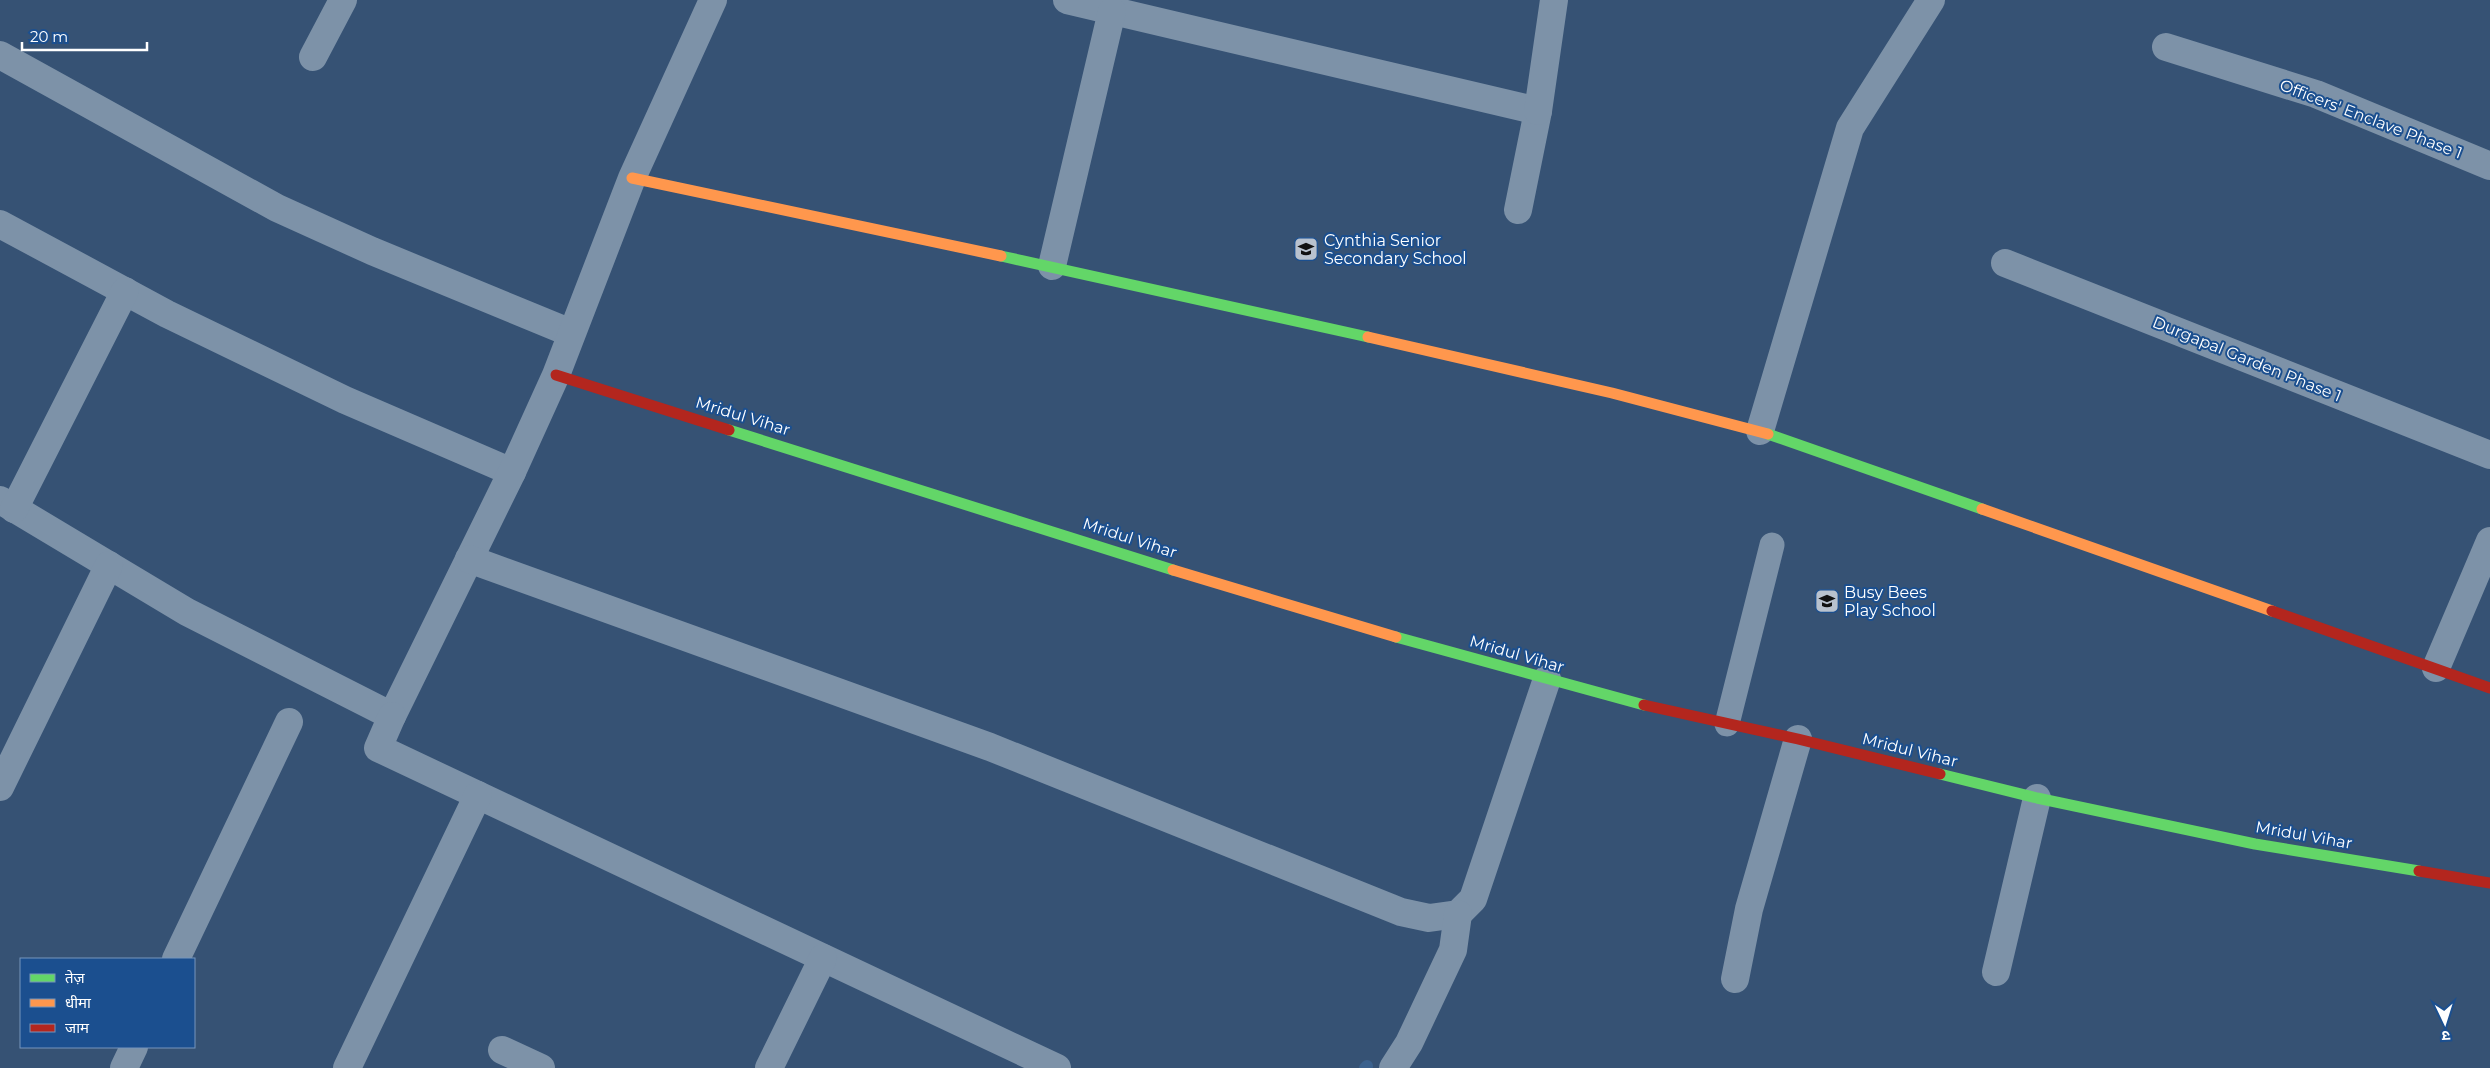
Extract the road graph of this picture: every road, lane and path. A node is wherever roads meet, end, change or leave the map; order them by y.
1 (343, 0) edge
2 (713, 0) edge
3 (1067, 0) edge
4 (1554, 0) edge
5 (1931, 0) edge
6 (1112, 10) junction
7 (2166, 47) dead end
8 (0, 56) edge
9 (313, 57) dead end
10 (1538, 110) junction
11 (2490, 166) edge
12 (632, 178) junction
13 (1518, 210) dead end
14 (0, 224) edge
15 (2005, 263) dead end
16 (1052, 266) junction
17 (125, 291) junction
18 (571, 333) junction
19 (556, 375) junction
20 (1760, 431) junction
21 (2490, 455) edge
22 (512, 472) junction
23 (7, 504) edge
24 (2490, 541) edge
25 (1772, 545) dead end
26 (469, 559) junction
27 (109, 565) junction
28 (2436, 668) junction
29 (1547, 679) junction
30 (2490, 688) edge
31 (392, 716) junction
32 (289, 722) dead end
33 (1727, 724) junction
34 (1798, 739) junction
35 (0, 787) edge
36 (478, 795) junction
37 (2037, 798) junction
38 (2490, 883) edge
39 (1458, 914) junction
40 (176, 958) edge
41 (823, 958) junction
42 (1996, 972) dead end
43 (1735, 979) dead end
44 (134, 1048) edge
45 (502, 1050) dead end
46 (124, 1068) edge
47 (348, 1068) edge
48 (540, 1068) edge
49 (769, 1068) edge
50 (1057, 1068) edge
51 (1393, 1068) edge

1 - 9 street
2 - 12 street
3 - 6 street
4 - 10 street
5 - 20 street
6 - 10 street
6 - 16 street
7 - 11 street, Officers' Enclave Phase 1
8 - 18 street
10 - 13 street
12 - 16 street
12 - 18 street
14 - 17 street
15 - 21 street, Durgapal Garden Phase 1
16 - 20 street
17 - 22 street
17 - 23 street
18 - 19 street
19 - 22 street
19 - 29 street, Mridul Vihar
20 - 28 street
22 - 26 street
23 - 27 street
24 - 28 street
25 - 33 lane
26 - 31 street
26 - 39 street
27 - 31 street
27 - 35 street
28 - 30 street
29 - 33 street, Mridul Vihar
29 - 39 street
31 - 36 street
32 - 40 street
33 - 34 street, Mridul Vihar
34 - 37 street, Mridul Vihar
34 - 43 street
36 - 41 street
36 - 47 street
37 - 38 street, Mridul Vihar
37 - 42 street
39 - 51 street
41 - 49 street
41 - 50 street
44 - 46 street
45 - 48 street

